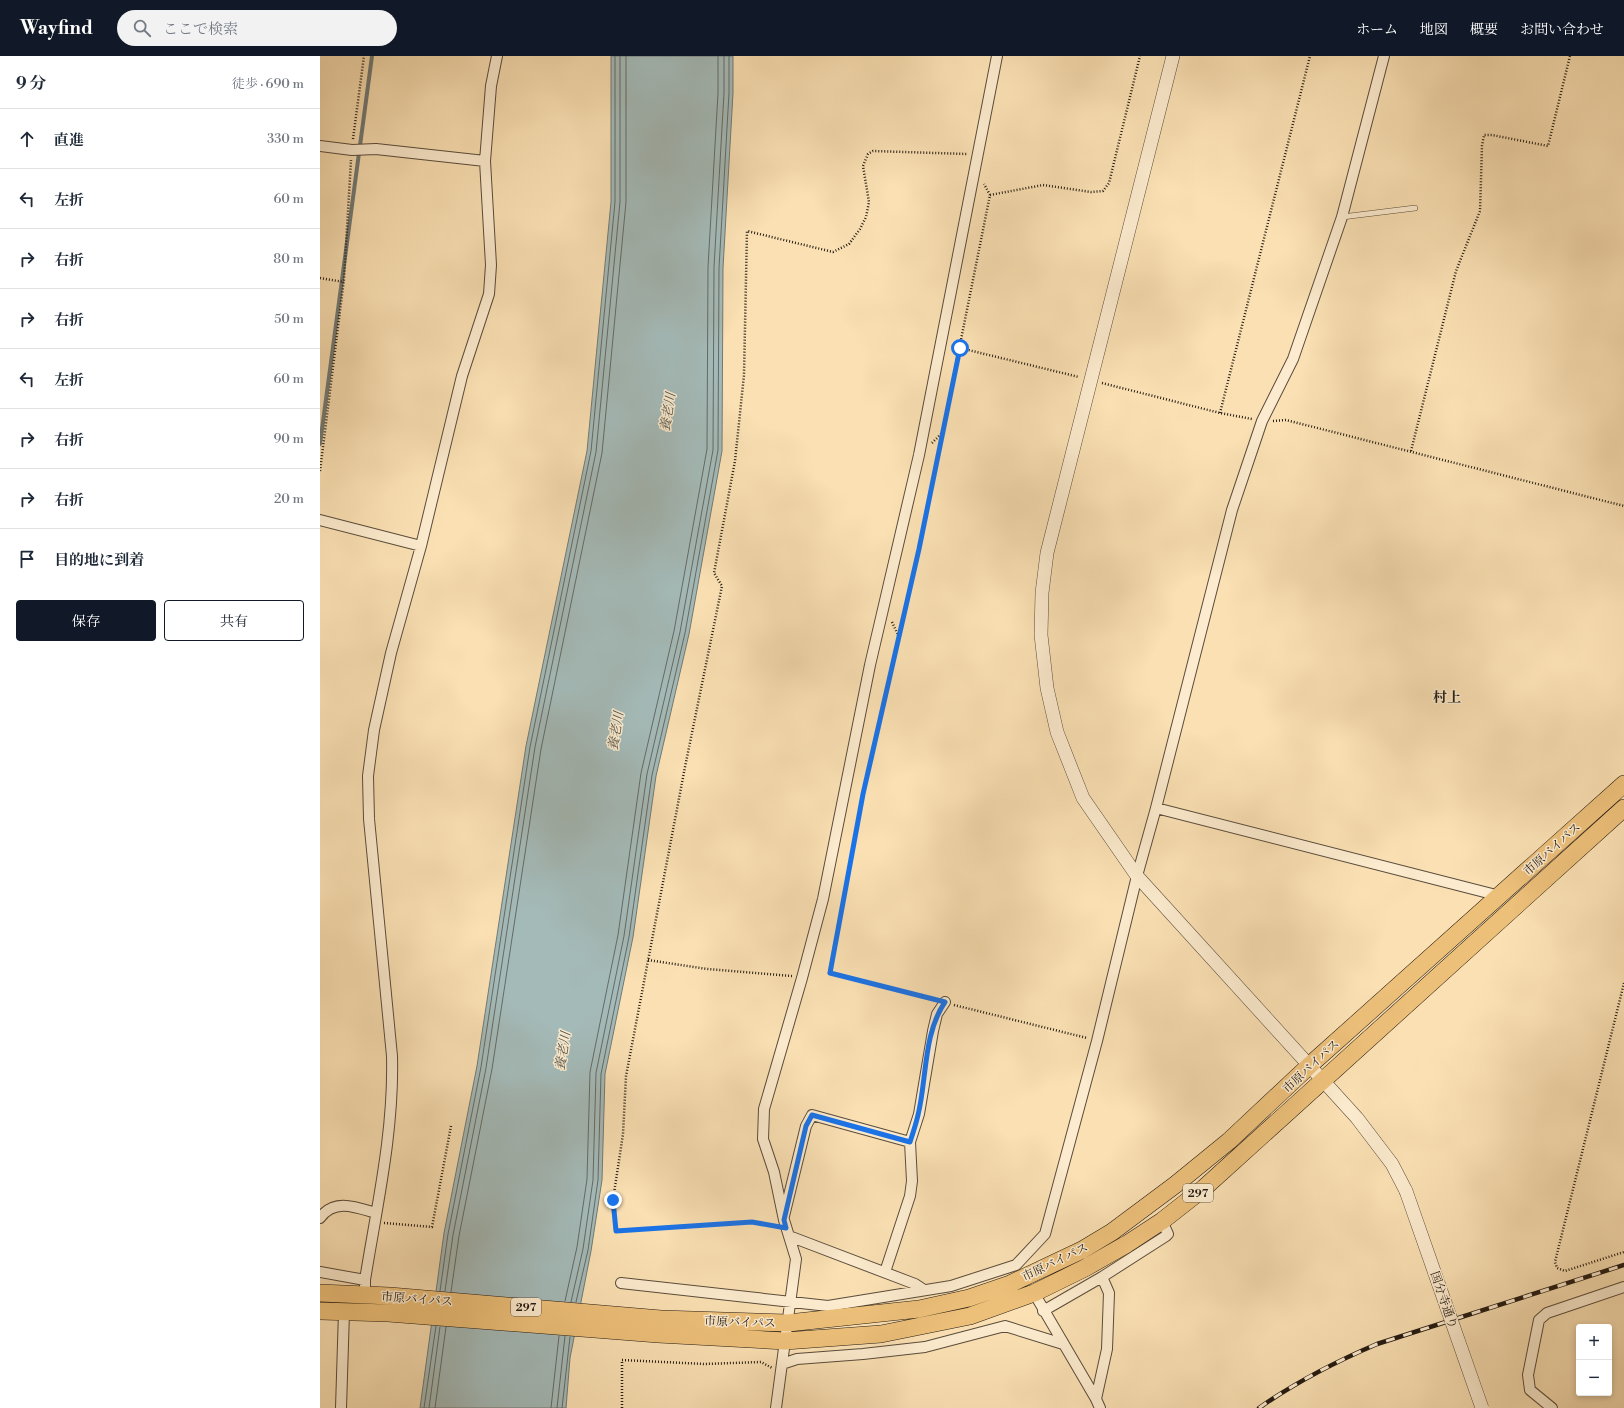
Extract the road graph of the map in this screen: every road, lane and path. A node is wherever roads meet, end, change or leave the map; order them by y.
1 (364, 56) edge
2 (497, 56) edge
3 (997, 56) edge
4 (1140, 56) edge
5 (1172, 56) edge
6 (1310, 56) edge
7 (1384, 56) edge
8 (1570, 56) edge
9 (320, 146) edge
10 (352, 150) junction
11 (978, 154) junction
12 (485, 161) junction
13 (975, 169) junction
14 (990, 195) junction
15 (1415, 208) dead end
16 (1342, 217) junction
17 (320, 278) edge
18 (344, 282) junction
19 (960, 348) junction
20 (1090, 380) junction
21 (1220, 413) junction
22 (1262, 421) junction
23 (1411, 451) junction
24 (320, 471) edge
25 (1624, 506) edge
26 (320, 520) edge
27 (421, 546) junction
28 (1624, 784) edge
29 (1156, 808) junction
30 (1624, 808) edge
31 (1137, 876) junction
32 (1500, 896) junction
33 (648, 960) junction
34 (802, 978) junction
35 (1624, 983) edge
36 (945, 1002) junction
37 (1097, 1041) junction
38 (1310, 1065) junction
39 (1324, 1080) junction
40 (451, 1126) dead end
41 (910, 1142) junction
42 (375, 1217) junction
43 (320, 1218) edge
44 (1162, 1221) junction
45 (786, 1228) junction
46 (1624, 1252) edge
47 (320, 1272) edge
48 (885, 1272) junction
49 (1102, 1277) junction
50 (621, 1283) dead end
51 (1624, 1287) edge
52 (365, 1288) junction
53 (924, 1290) junction
54 (320, 1293) edge
55 (1034, 1293) junction
56 (792, 1303) junction
57 (389, 1305) junction
58 (320, 1311) edge
59 (1044, 1311) junction
60 (344, 1312) junction
61 (788, 1323) junction
62 (660, 1326) junction
63 (785, 1341) junction
64 (1063, 1344) junction
65 (782, 1369) junction
66 (1098, 1403) edge
67 (341, 1408) edge
68 (622, 1408) edge
69 (776, 1408) edge
70 (1482, 1408) edge
71 (1552, 1408) edge

1 - 10 path
2 - 12 street
3 - 11 street
4 - 14 path
5 - 20 street, 国分寺通り
6 - 21 path
7 - 16 street
8 - 23 path
9 - 10 street
10 - 12 street
10 - 18 path
11 - 13 street
11 - 33 path
12 - 27 street
13 - 14 path
13 - 34 street
14 - 19 path
15 - 16 lane
16 - 22 street
17 - 18 path
18 - 24 path
19 - 20 path
19 - 36 path
20 - 21 path
20 - 31 street, 国分寺通り
21 - 22 path
22 - 23 path
22 - 29 street
23 - 25 path
26 - 27 street
27 - 42 street
28 - 32 highway, 市原バイパス / 297
29 - 31 street
29 - 32 street
30 - 39 highway, 市原バイパス / 297
31 - 37 street
31 - 38 street, 国分寺通り
32 - 38 highway, 市原バイパス / 297
33 - 34 path
33 - 45 path
34 - 45 street
35 - 46 path
36 - 37 path
36 - 41 street
37 - 53 street
38 - 39 street, 国分寺通り
38 - 61 highway, 市原バイパス / 297
39 - 44 highway, 市原バイパス / 297
39 - 70 street, 国分寺通り, bridge
40 - 42 path
41 - 45 street
41 - 48 street
42 - 43 street
42 - 52 street
44 - 49 street
44 - 55 highway, 市原バイパス / 297
45 - 48 street
45 - 56 street
47 - 52 street
48 - 53 street
49 - 59 street
49 - 66 street
50 - 56 street
51 - 71 street
52 - 54 highway, 市原バイパス / 297
52 - 57 highway, 市原バイパス / 297
53 - 56 street
55 - 59 street
55 - 63 highway, 市原バイパス / 297
56 - 61 street
57 - 60 highway, 市原バイパス / 297
57 - 62 highway, 市原バイパス / 297
58 - 60 highway, 市原バイパス / 297
59 - 64 street
60 - 67 street
61 - 62 highway, 市原バイパス / 297
61 - 63 street
62 - 63 highway, 市原バイパス / 297
63 - 65 street
64 - 65 street
64 - 66 street
65 - 68 path
65 - 69 street

